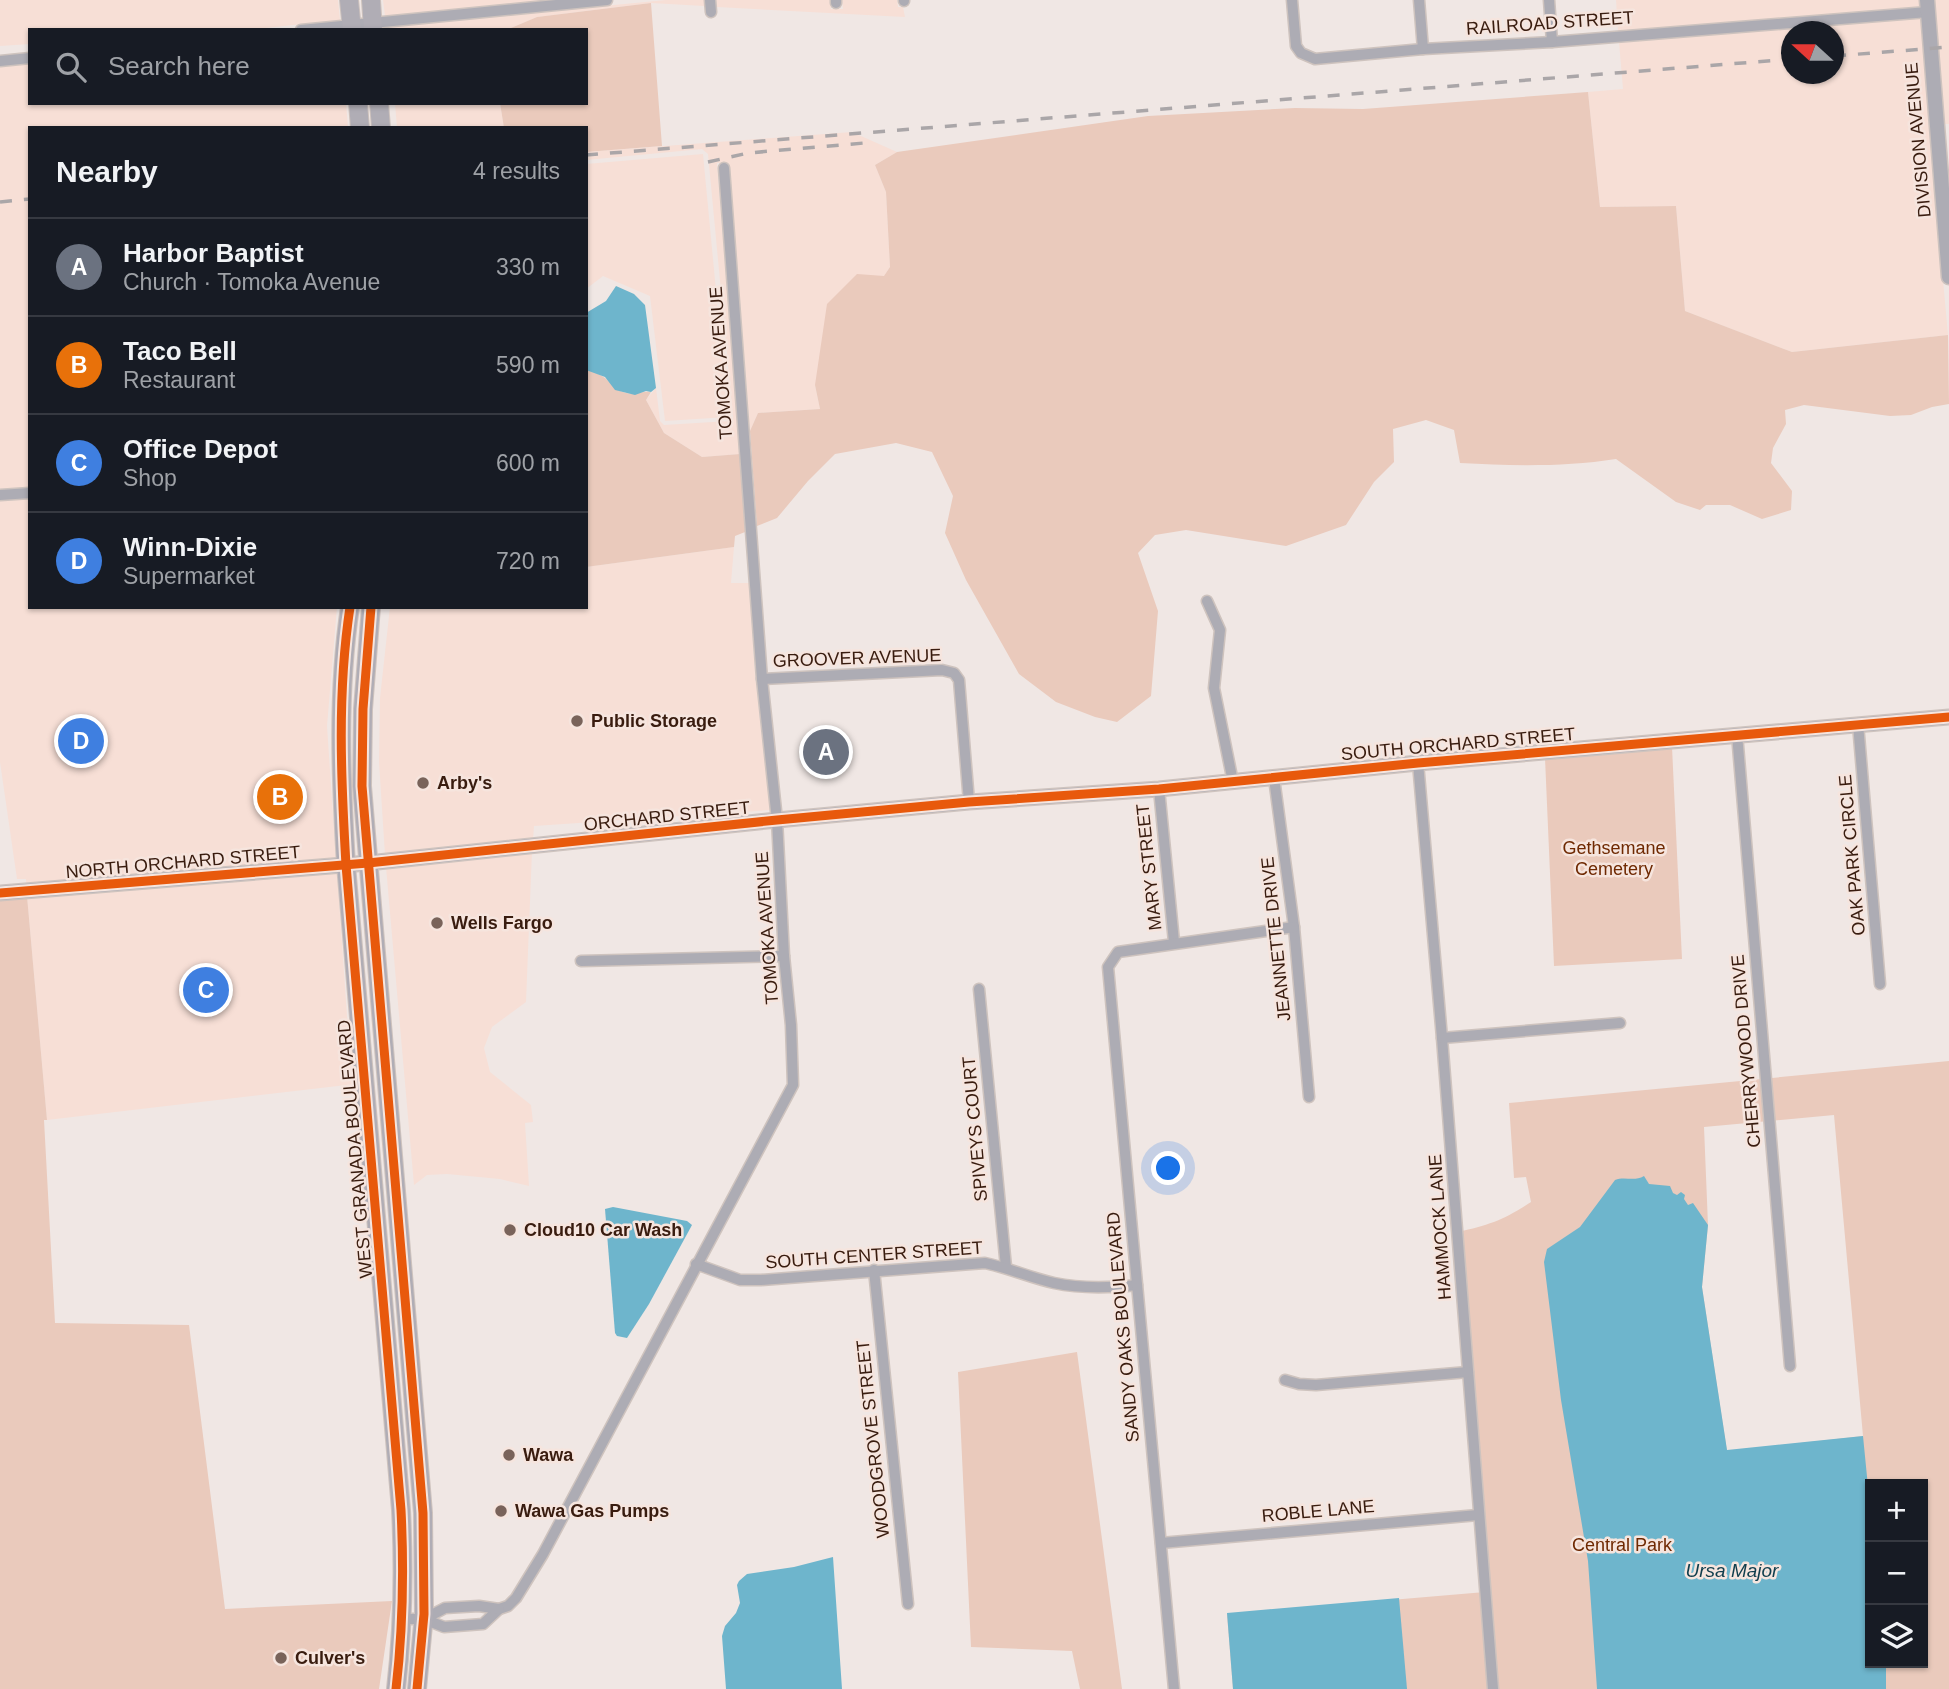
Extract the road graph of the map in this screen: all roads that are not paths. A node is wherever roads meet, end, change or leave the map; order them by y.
1 (349, 0) edge
2 (371, 0) edge
3 (607, 0) edge
4 (710, 0) edge
5 (1292, 0) edge
6 (1419, 0) edge
7 (1549, 0) edge
8 (1928, 6) edge
9 (711, 12) dead end
10 (373, 26) edge
11 (352, 27) edge
12 (1552, 41) junction
13 (1423, 49) junction
14 (28, 58) edge
15 (0, 61) edge
16 (358, 105) edge
17 (379, 105) edge
18 (360, 126) edge
19 (381, 126) edge
20 (1943, 130) edge
21 (724, 168) dead end
22 (1949, 277) edge
23 (28, 493) edge
24 (0, 495) edge
25 (1207, 601) dead end
26 (371, 609) edge
27 (349, 613) edge
28 (365, 665) junction
29 (762, 680) junction
30 (1949, 717) edge
31 (1858, 724) junction
32 (1737, 734) junction
33 (1418, 763) junction
34 (1274, 778) junction
35 (1233, 782) junction
36 (1159, 789) junction
37 (970, 802) junction
38 (777, 820) junction
39 (368, 863) junction
40 (346, 865) junction
41 (0, 882) edge
42 (0, 893) edge
43 (1294, 927) junction
44 (1174, 942) junction
45 (784, 956) junction
46 (581, 961) dead end
47 (1880, 984) dead end
48 (979, 989) dead end
49 (1620, 1023) dead end
50 (1442, 1038) junction
51 (1309, 1097) dead end
52 (397, 1198) junction
53 (375, 1200) junction
54 (696, 1264) junction
55 (1006, 1267) junction
56 (874, 1270) junction
57 (1137, 1285) junction
58 (1790, 1366) dead end
59 (1468, 1372) junction
60 (1285, 1380) dead end
61 (1478, 1515) junction
62 (1161, 1543) junction
63 (908, 1604) dead end
64 (499, 1609) junction
65 (402, 1619) junction
66 (424, 1619) junction
67 (396, 1689) edge
68 (417, 1689) edge
69 (1174, 1689) edge
70 (1493, 1689) edge

1 - 11 main road
2 - 10 main road
3 - 10 street
4 - 9 street
5 - 13 street, RAILROAD STREET
6 - 13 street
7 - 12 street
8 - 12 street, RAILROAD STREET
8 - 20 street, DIVISION AVENUE
10 - 11 street
12 - 13 street, RAILROAD STREET
14 - 15 street
16 - 18 main road
17 - 19 main road
20 - 22 street, DIVISION AVENUE
21 - 29 street, TOMOKA AVENUE
23 - 24 street
25 - 35 street
26 - 28 main road
27 - 28 main road
27 - 40 main road, WEST GRANADA BOULEVARD
28 - 39 main road
29 - 37 street, GROOVER AVENUE
29 - 38 street, TOMOKA AVENUE
30 - 31 street, SOUTH ORCHARD STREET
31 - 32 street, SOUTH ORCHARD STREET
31 - 47 street, OAK PARK CIRCLE
32 - 33 street, SOUTH ORCHARD STREET
32 - 58 street, CHERRYWOOD DRIVE
33 - 34 street, SOUTH ORCHARD STREET
33 - 50 street, HAMMOCK LANE
34 - 35 street, SOUTH ORCHARD STREET
34 - 43 street, JEANNETTE DRIVE
35 - 36 street, SOUTH ORCHARD STREET
36 - 37 street, SOUTH ORCHARD STREET
36 - 44 street, MARY STREET
37 - 38 street, ORCHARD STREET
38 - 39 street, ORCHARD STREET
38 - 45 street, TOMOKA AVENUE
39 - 40 street, NORTH ORCHARD STREET
39 - 52 main road
40 - 42 street, NORTH ORCHARD STREET
40 - 53 main road, WEST GRANADA BOULEVARD
41 - 42 street
43 - 44 street
43 - 51 street, JEANNETTE DRIVE
44 - 57 street, SANDY OAKS BOULEVARD
45 - 46 street
45 - 54 street, TOMOKA AVENUE
48 - 55 street, SPIVEYS COURT
49 - 50 street
50 - 59 street, HAMMOCK LANE
52 - 53 street
52 - 66 main road
53 - 65 main road, WEST GRANADA BOULEVARD
54 - 56 street, SOUTH CENTER STREET
54 - 64 street, TOMOKA AVENUE
55 - 56 street, SOUTH CENTER STREET
55 - 57 street, SOUTH CENTER STREET
56 - 63 street, WOODGROVE STREET
57 - 62 street, SANDY OAKS BOULEVARD
59 - 60 street
59 - 61 street, HAMMOCK LANE
61 - 62 street, ROBLE LANE
61 - 70 street, HAMMOCK LANE
62 - 69 street, SANDY OAKS BOULEVARD
64 - 66 street, TOMOKA AVENUE
64 - 66 street, TOMOKA AVENUE
65 - 66 street, TOMOKA AVENUE
65 - 67 main road, WEST GRANADA BOULEVARD
66 - 68 main road

